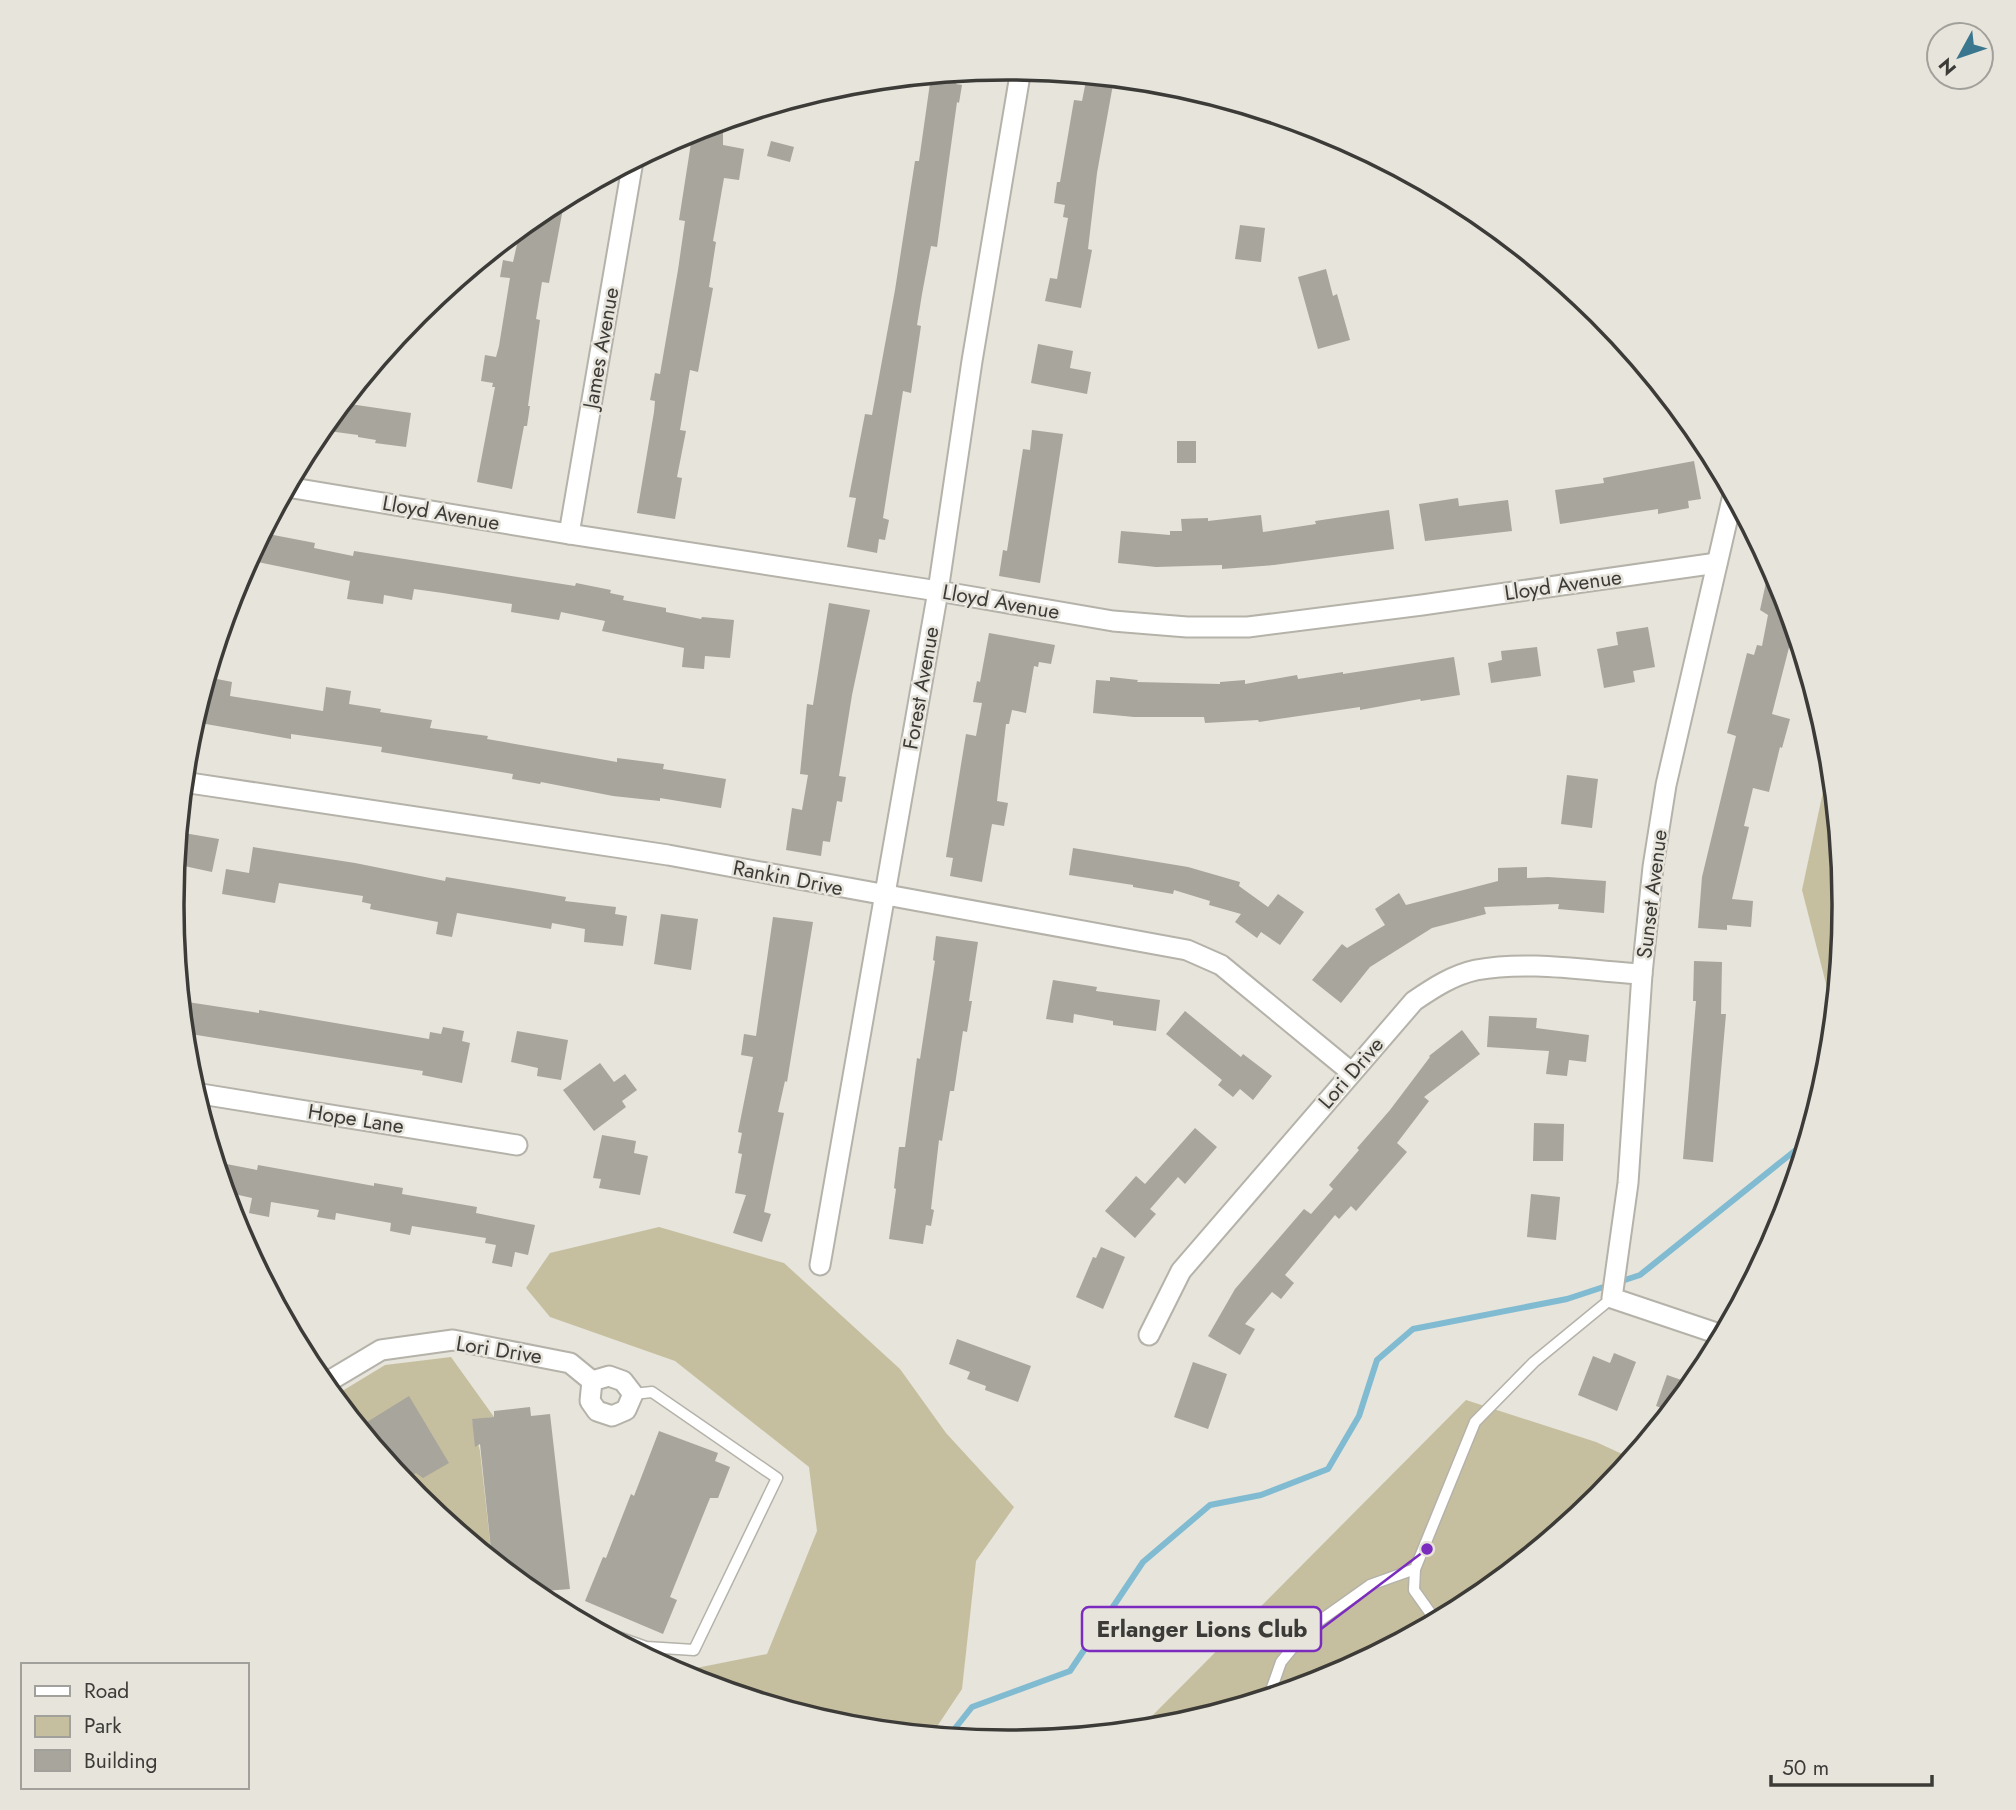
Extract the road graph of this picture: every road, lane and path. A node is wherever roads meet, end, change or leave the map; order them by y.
1 (1019, 80) edge
2 (631, 172) edge
3 (297, 489) edge
4 (1730, 508) edge
5 (569, 534) junction
6 (1717, 563) junction
7 (938, 591) junction
8 (193, 784) edge
9 (886, 896) junction
10 (1642, 974) junction
11 (1351, 1072) junction
12 (206, 1095) edge
13 (517, 1145) dead end
14 (820, 1265) dead end
15 (1612, 1298) junction
16 (1713, 1332) edge
17 (1149, 1335) dead end
18 (333, 1379) edge
19 (592, 1381) junction
20 (633, 1394) junction
21 (1415, 1569) junction
22 (1431, 1613) edge
23 (650, 1647) edge
24 (1272, 1686) edge

1 - 7 street, Forest Avenue
2 - 5 street, James Avenue
3 - 5 street, Lloyd Avenue
4 - 6 street, Sunset Avenue
5 - 7 street, Lloyd Avenue
6 - 7 street, Lloyd Avenue
6 - 10 street, Sunset Avenue
7 - 9 street, Forest Avenue
8 - 9 street, Rankin Drive
9 - 11 street, Rankin Drive
9 - 14 street, Forest Avenue
10 - 11 street, Lori Drive
10 - 15 street, Sunset Avenue
11 - 17 street, Lori Drive
12 - 13 street, Hope Lane
15 - 16 street
15 - 21 lane
18 - 19 street, Lori Drive
19 - 20 street
19 - 20 street
20 - 23 lane
21 - 22 lane
21 - 24 lane

